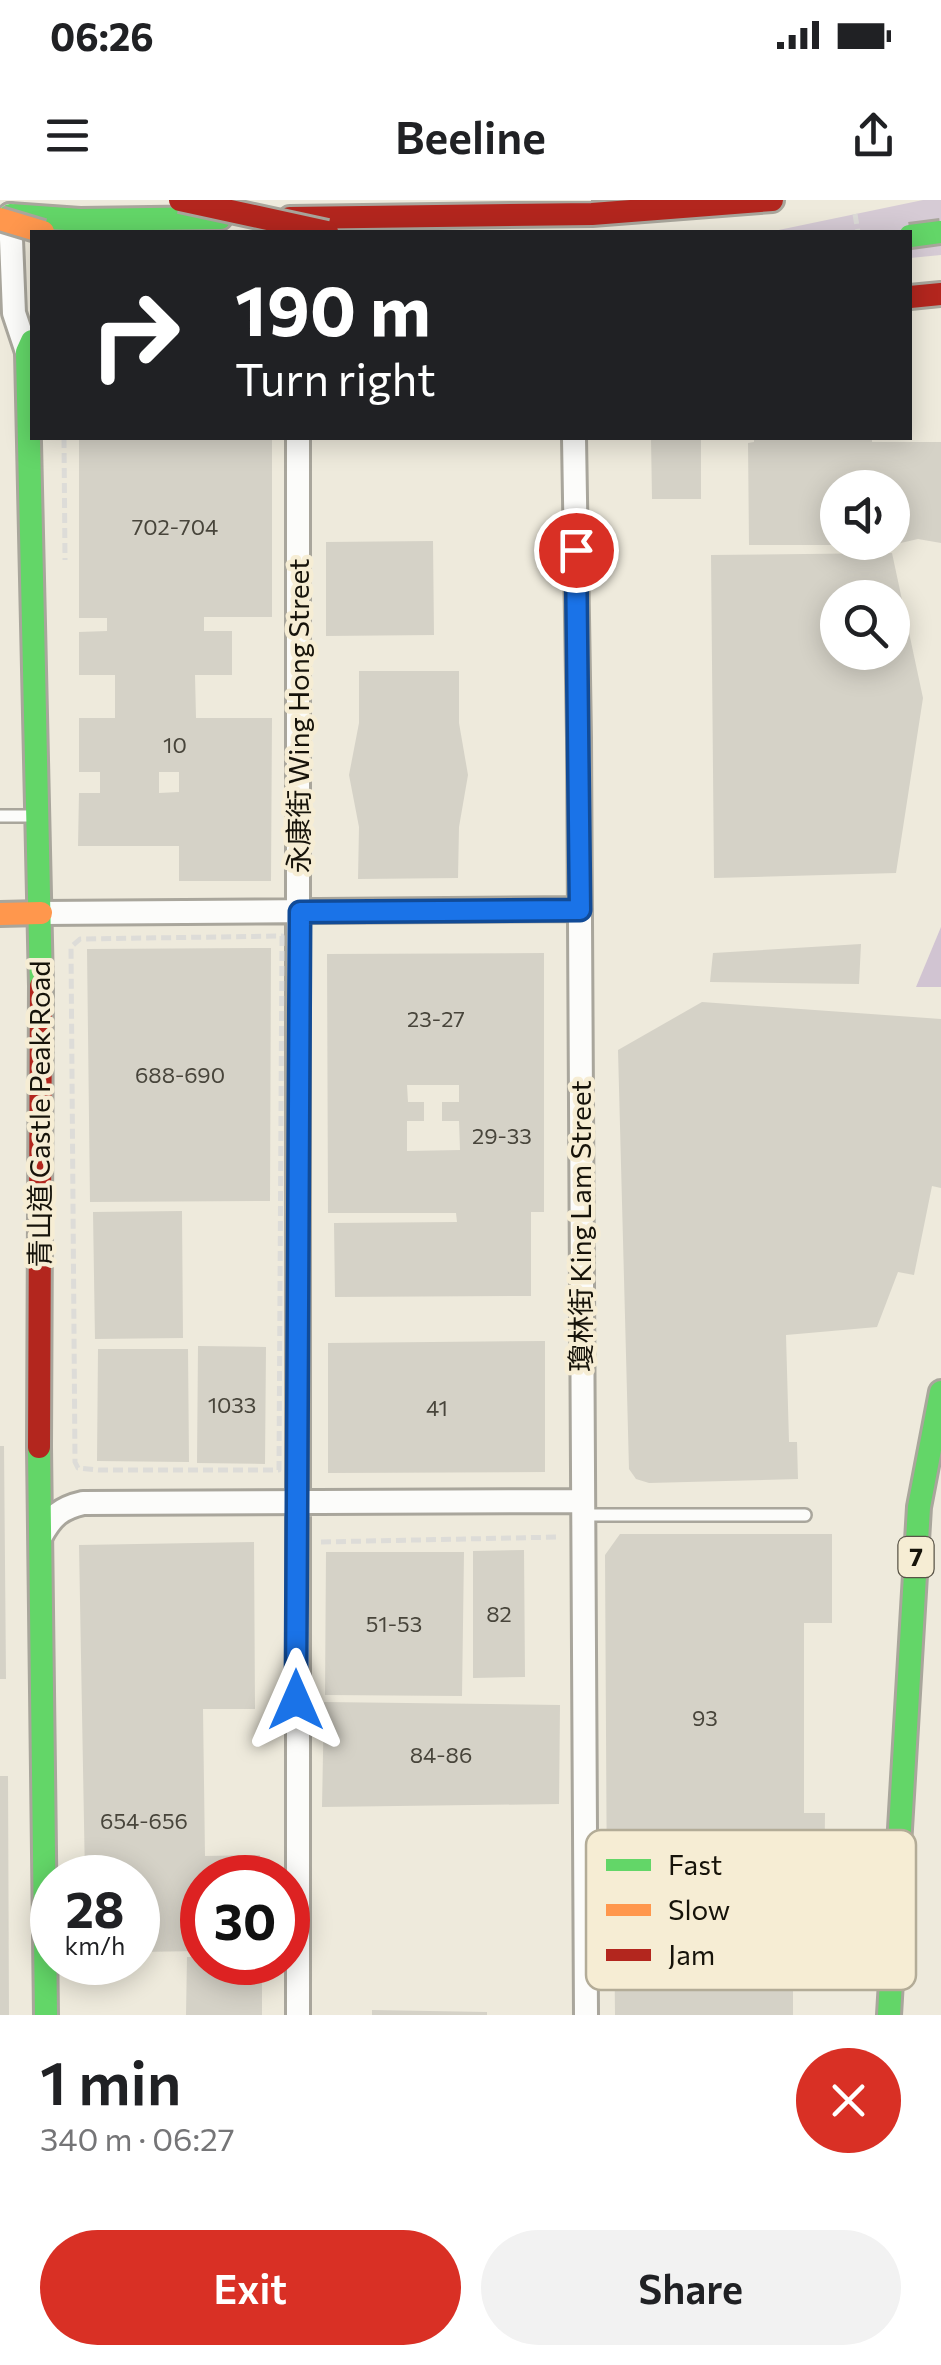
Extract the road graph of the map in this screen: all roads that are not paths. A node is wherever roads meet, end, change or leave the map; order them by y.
1 (180, 200) edge
2 (772, 200) edge
3 (283, 209) edge
4 (3, 216) edge
5 (329, 217) edge
6 (941, 223) edge
7 (81, 228) edge
8 (37, 230) edge
9 (941, 232) edge
10 (912, 237) edge
11 (912, 238) edge
12 (941, 294) edge
13 (912, 297) edge
14 (15, 322) edge
15 (298, 440) edge
16 (574, 440) edge
17 (0, 816) edge
18 (39, 816) junction
19 (580, 910) junction
20 (300, 912) junction
21 (42, 913) junction
22 (0, 914) edge
23 (941, 1392) edge
24 (296, 1504) junction
25 (583, 1508) junction
26 (805, 1516) dead end
27 (40, 1537) junction
28 (900, 1830) edge
29 (890, 1990) edge
30 (46, 2015) edge
31 (298, 2015) edge
32 (586, 2015) edge
33 (889, 2015) edge

1 - 5 main road, bridge
2 - 5 main road
3 - 5 main road
3 - 7 main road
4 - 7 main road
4 - 8 main road, bridge
4 - 14 street, 青山道 Castle Peak Road
6 - 10 lane
9 - 11 main road, bridge
12 - 13 main road
14 - 18 main road, 青山道 Castle Peak Road
15 - 20 street, 永康街 Wing Hong Street
16 - 19 street, 瓊林街 King Lam Street
17 - 18 lane
18 - 21 main road, 青山道 Castle Peak Road
19 - 20 street
19 - 25 street, 瓊林街 King Lam Street
20 - 21 street
20 - 24 street, 永康街 Wing Hong Street
21 - 22 main road
21 - 27 main road, 青山道 Castle Peak Road
23 - 28 main road, 7
24 - 25 street
24 - 27 street
24 - 31 street, 永康街 Wing Hong Street
25 - 26 lane
25 - 32 street, 瓊林街 King Lam Street
27 - 30 main road, 青山道 Castle Peak Road
29 - 33 main road, 7

